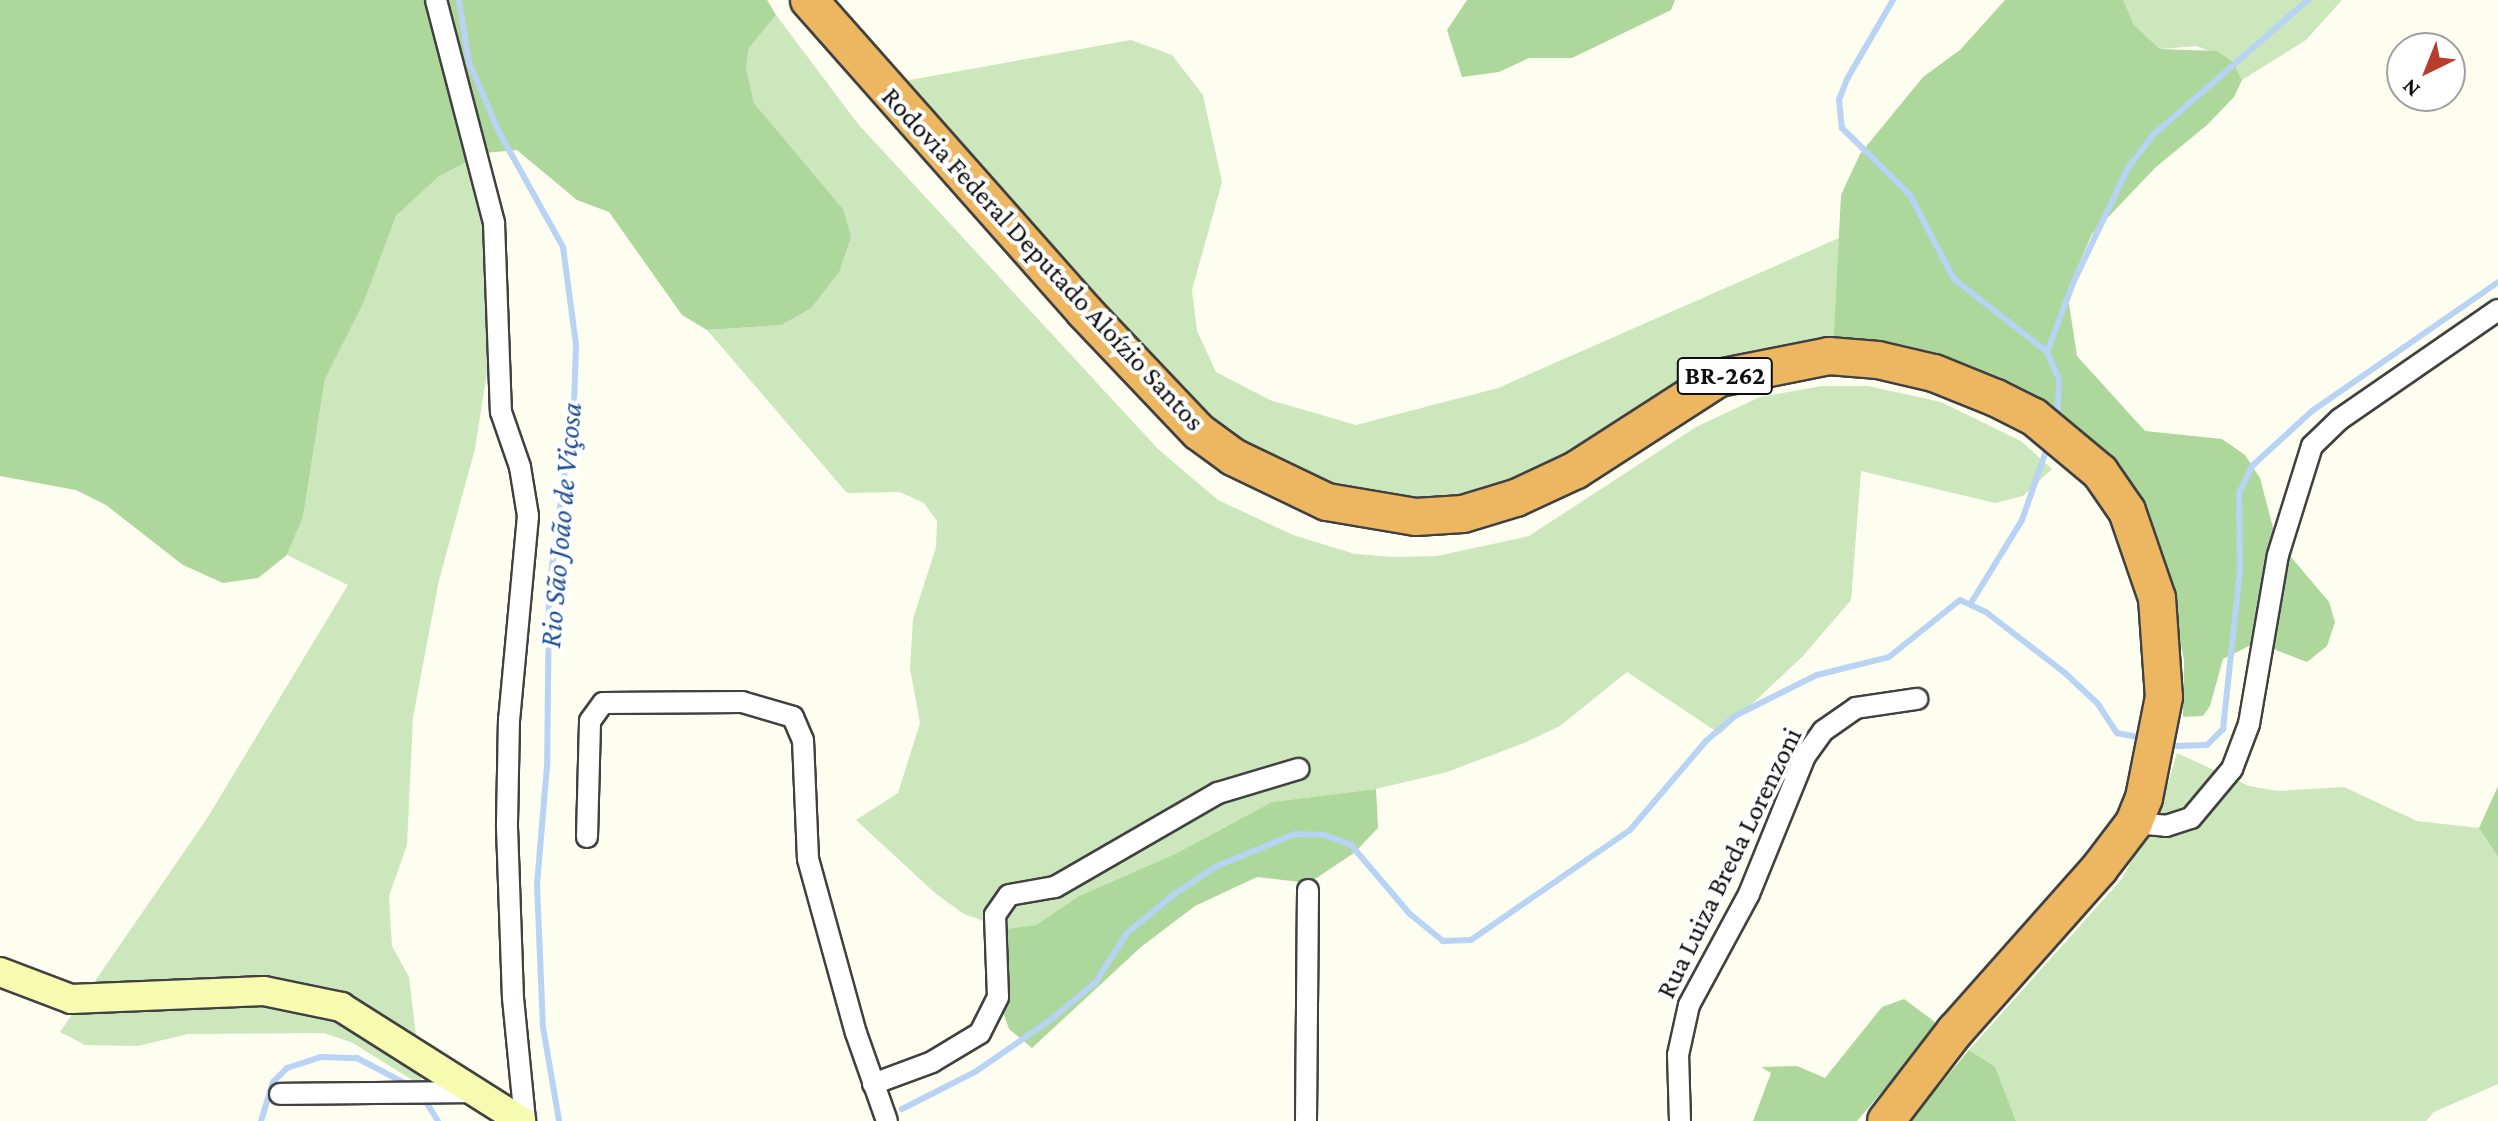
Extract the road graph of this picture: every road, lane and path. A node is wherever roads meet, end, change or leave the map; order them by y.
1 (436, 0) edge
2 (809, 0) edge
3 (2498, 310) edge
4 (1917, 699) dead end
5 (1298, 769) dead end
6 (2134, 823) junction
7 (587, 837) dead end
8 (1308, 890) dead end
9 (6, 978) edge
10 (873, 1084) junction
11 (469, 1092) junction
12 (280, 1094) dead end
13 (523, 1121) edge
14 (887, 1121) edge
15 (1306, 1121) edge
16 (1680, 1121) edge
17 (1886, 1121) edge

1 - 13 street
2 - 6 highway, Rodovia Federal Deputado Aloízio Santos / BR-262
3 - 6 street
4 - 16 street, Rua Luiza Breda Lorenzoni
5 - 10 street
6 - 17 highway, Rodovia Federal Deputado Aloízio Santos / BR-262
7 - 10 street
8 - 15 street
9 - 11 street
10 - 14 street
11 - 12 street
11 - 13 street

